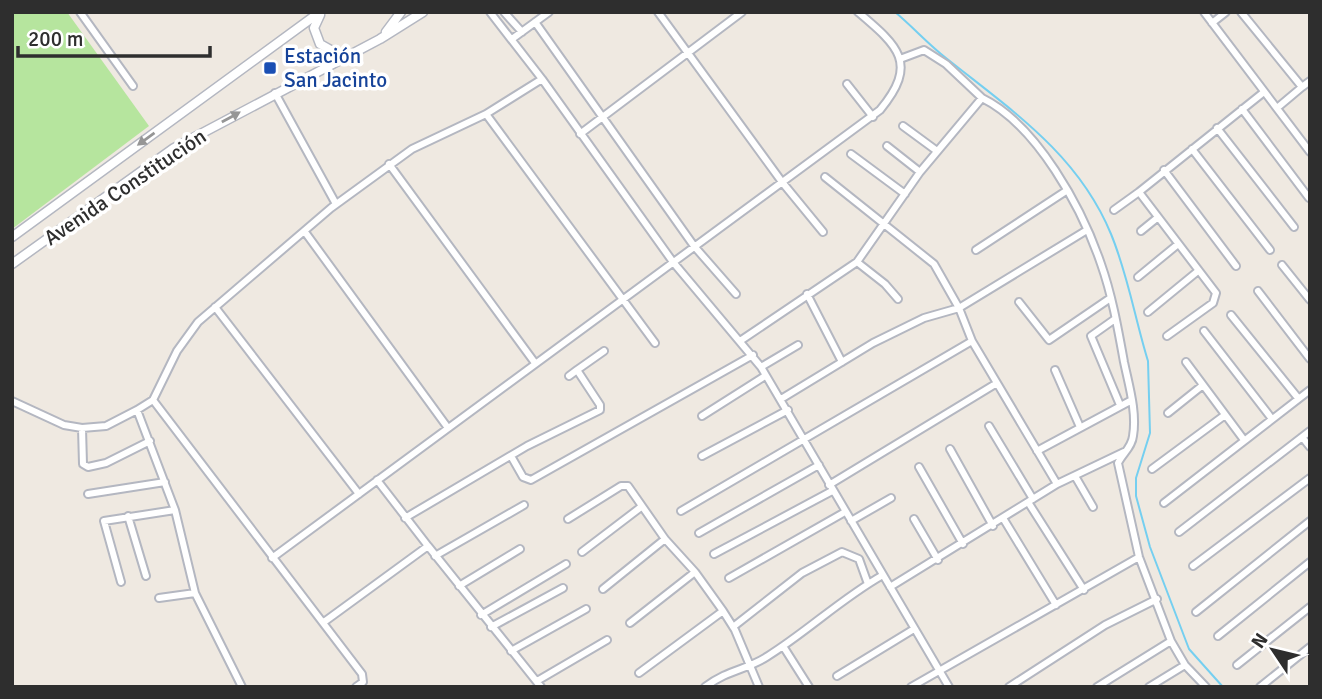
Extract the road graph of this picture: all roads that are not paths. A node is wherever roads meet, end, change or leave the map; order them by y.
1 (80, 12) edge
2 (321, 12) edge
3 (401, 12) edge
4 (423, 12) edge
5 (490, 12) edge
6 (504, 12) edge
7 (549, 12) edge
8 (658, 12) edge
9 (742, 12) edge
10 (858, 12) edge
11 (1204, 12) edge
12 (1226, 12) edge
13 (1241, 12) edge
14 (535, 22) junction
15 (1212, 23) junction
16 (516, 25) junction
17 (522, 32) junction
18 (510, 36) junction
19 (380, 39) junction
20 (687, 54) junction
21 (349, 55) junction
22 (901, 60) junction
23 (542, 79) junction
24 (1310, 81) edge
25 (847, 84) dead end
26 (133, 86) dead end
27 (1302, 87) junction
28 (1264, 92) junction
29 (275, 93) junction
30 (982, 98) junction
31 (1277, 108) junction
32 (1242, 109) junction
33 (486, 114) junction
34 (873, 117) junction
35 (601, 118) junction
36 (903, 126) dead end
37 (1217, 128) junction
38 (579, 134) junction
39 (887, 146) dead end
40 (1192, 149) junction
41 (937, 151) junction
42 (1310, 152) edge
43 (852, 154) dead end
44 (389, 164) junction
45 (1164, 170) junction
46 (920, 172) junction
47 (825, 177) dead end
48 (782, 182) junction
49 (1066, 191) junction
50 (1139, 192) junction
51 (905, 194) junction
52 (1309, 198) edge
53 (336, 204) junction
54 (1114, 210) dead end
55 (1157, 218) junction
56 (886, 223) junction
57 (1294, 227) dead end
58 (1087, 230) junction
59 (1141, 230) dead end
60 (823, 232) dead end
61 (305, 233) junction
62 (12, 237) edge
63 (1177, 245) junction
64 (694, 246) junction
65 (976, 250) dead end
66 (1270, 250) dead end
67 (673, 262) junction
68 (857, 262) junction
69 (12, 264) edge
70 (1282, 265) dead end
71 (1236, 266) dead end
72 (1198, 271) junction
73 (1138, 277) dead end
74 (1258, 290) dead end
75 (736, 294) dead end
76 (807, 294) junction
77 (898, 299) dead end
78 (1110, 299) junction
79 (622, 300) junction
80 (1310, 300) edge
81 (1019, 302) dead end
82 (215, 307) junction
83 (959, 307) junction
84 (1148, 312) dead end
85 (1231, 315) dead end
86 (1115, 319) junction
87 (1204, 331) dead end
88 (1167, 336) dead end
89 (740, 341) junction
90 (972, 341) junction
91 (655, 343) dead end
92 (798, 345) dead end
93 (604, 351) dead end
94 (753, 355) junction
95 (1310, 359) edge
96 (842, 362) junction
97 (1186, 362) dead end
98 (536, 363) junction
99 (761, 367) junction
100 (577, 370) junction
101 (1055, 370) dead end
102 (569, 376) dead end
103 (765, 376) junction
104 (997, 383) junction
105 (1203, 385) junction
106 (1310, 390) edge
107 (1298, 398) junction
108 (781, 399) junction
109 (153, 400) junction
110 (1132, 400) junction
111 (12, 401) edge
112 (1120, 405) junction
113 (137, 410) junction
114 (788, 410) junction
115 (1168, 413) dead end
116 (1225, 415) junction
117 (702, 416) dead end
118 (1272, 419) junction
119 (989, 426) dead end
120 (1080, 427) junction
121 (82, 428) junction
122 (448, 428) junction
123 (1310, 431) edge
124 (1302, 437) junction
125 (806, 439) junction
126 (1244, 440) junction
127 (150, 441) junction
128 (1310, 447) edge
129 (950, 449) dead end
130 (1037, 451) junction
131 (1127, 451) junction
132 (510, 456) junction
133 (702, 456) dead end
134 (819, 465) junction
135 (919, 467) dead end
136 (1152, 469) dead end
137 (1075, 475) junction
138 (1310, 478) edge
139 (377, 480) junction
140 (165, 482) junction
141 (1057, 484) junction
142 (831, 488) junction
143 (88, 494) dead end
144 (359, 494) junction
145 (891, 498) dead end
146 (1031, 501) junction
147 (1164, 503) dead end
148 (524, 505) dead end
149 (641, 507) junction
150 (1093, 507) dead end
151 (175, 510) junction
152 (681, 511) dead end
153 (845, 512) junction
154 (128, 516) junction
155 (405, 518) junction
156 (1003, 518) junction
157 (568, 519) dead end
158 (914, 519) dead end
159 (851, 521) junction
160 (1310, 521) edge
161 (993, 526) junction
162 (1179, 532) dead end
163 (699, 533) dead end
164 (665, 540) junction
165 (962, 544) junction
166 (428, 546) junction
167 (520, 549) dead end
168 (582, 552) dead end
169 (714, 554) dead end
170 (435, 556) junction
171 (1139, 557) junction
172 (272, 558) junction
173 (938, 560) junction
174 (1310, 562) edge
175 (566, 565) dead end
176 (1194, 566) dead end
177 (695, 572) junction
178 (883, 575) junction
179 (146, 576) dead end
180 (729, 578) dead end
181 (121, 582) dead end
182 (867, 584) junction
183 (459, 586) junction
184 (890, 587) junction
185 (563, 588) dead end
186 (603, 589) dead end
187 (1084, 590) junction
188 (195, 593) junction
189 (159, 598) dead end
190 (1157, 598) junction
191 (1056, 605) junction
192 (1310, 607) edge
193 (586, 608) dead end
194 (723, 611) junction
195 (1196, 612) dead end
196 (481, 615) junction
197 (324, 622) junction
198 (630, 623) dead end
199 (491, 627) junction
200 (733, 627) junction
201 (915, 629) junction
202 (1218, 636) dead end
203 (607, 640) dead end
204 (1171, 641) junction
205 (783, 646) junction
206 (1310, 647) edge
207 (511, 651) junction
208 (750, 665) junction
209 (1185, 665) junction
210 (1237, 665) dead end
211 (940, 671) junction
212 (639, 673) dead end
213 (837, 676) dead end
214 (539, 684) edge
215 (706, 686) edge
216 (242, 687) edge
217 (356, 687) edge
218 (759, 687) edge
219 (809, 687) edge
220 (911, 687) edge
221 (949, 687) edge
222 (1009, 687) edge
223 (1097, 687) edge
224 (1149, 687) edge
225 (1206, 687) edge
226 (1260, 687) edge

1 - 26 street
2 - 21 street
2 -> 62 street, Avenida Constitución
3 - 19 street
4 - 19 street, Avenida Constitución
5 - 18 street
6 - 16 street
7 - 14 street
8 - 20 street
9 - 20 street
10 - 22 street
11 - 15 street
12 - 15 street
13 - 27 street
14 - 17 street
14 - 35 street
15 - 28 street
16 - 17 street
16 - 18 street
17 - 18 street
18 - 23 street
19 - 21 street, Avenida Constitución
20 - 35 street
20 - 48 street
21 - 29 street, Avenida Constitución
22 - 30 street
22 - 34 street
23 - 33 street
23 - 38 street
24 - 27 street
25 - 34 street
27 - 31 street
28 - 31 street
28 - 32 street
29 - 53 street
69 -> 29 street, Avenida Constitución
30 - 41 street
30 - 49 street
31 - 42 street
32 - 37 street
32 - 52 street
33 - 44 street
33 - 79 street
34 - 48 street
35 - 38 street
35 - 64 street
36 - 41 street
37 - 40 street
37 - 57 street
38 - 67 street
39 - 46 street
40 - 45 street
40 - 66 street
41 - 46 street
43 - 51 street
44 - 53 street
44 - 98 street
45 - 50 street
45 - 71 street
46 - 51 street
47 - 56 street
48 - 60 street
48 - 64 street
49 - 58 street
49 - 65 street
50 - 54 street
50 - 55 street
51 - 56 street
53 - 61 street
55 - 59 street
55 - 63 street
56 - 68 street
56 - 83 street
58 - 78 street
58 - 83 street
61 - 82 street
61 - 122 street
63 - 72 street
63 - 73 street
64 - 67 street
64 - 75 street
67 - 79 street
67 - 89 street
68 - 76 street
68 - 77 street
70 - 80 street
72 - 84 street
72 - 88 street
74 - 95 street
76 - 89 street
76 - 96 street
78 - 81 street
78 - 86 street
79 - 91 street
79 - 98 street
82 - 109 street
82 - 144 street
83 - 90 street
83 - 96 street
85 - 107 street
86 - 110 street
86 - 112 street
87 - 118 street
89 - 94 street
90 - 104 street
90 - 125 street
92 - 99 street
93 - 100 street
94 - 99 street
94 - 132 street
96 - 108 street
97 - 105 street
98 - 122 street
99 - 103 street
100 - 102 street
100 - 132 street
101 - 120 street
103 - 108 street
103 - 117 street
104 - 130 street
104 - 142 street
105 - 115 street
105 - 116 street
106 - 107 street
107 - 118 street
108 - 114 street
109 - 113 street
109 - 172 street
110 - 112 street
110 - 131 street
111 - 121 street
112 - 120 street
113 - 121 street
113 - 127 street
114 - 125 street
114 - 133 street
116 - 126 street
116 - 136 street
118 - 126 street
119 - 146 street
120 - 130 street
121 - 127 street
122 - 139 street
123 - 124 street
124 - 128 street
124 - 162 street
125 - 134 street
125 - 152 street
126 - 147 street
127 - 140 street
129 - 161 street
130 - 141 street
131 - 137 street
131 - 171 street
132 - 155 street
134 - 142 street
134 - 163 street
135 - 165 street
137 - 141 street
137 - 150 street
138 - 176 street
139 - 144 street
139 - 155 street
140 - 143 street
140 - 151 street
141 - 146 street
142 - 153 street
142 - 169 street
144 - 172 street
145 - 159 street
146 - 156 street
146 - 187 street
148 - 170 street
149 - 157 street
149 - 164 street
149 - 168 street
151 - 154 street
151 - 188 street
153 - 159 street
153 - 180 street
154 - 179 street
154 - 181 street
155 - 166 street
156 - 161 street
156 - 191 street
158 - 173 street
159 - 178 street
160 - 195 street
161 - 165 street
164 - 177 street
164 - 186 street
165 - 173 street
166 - 170 street
166 - 197 street
167 - 183 street
170 - 183 street
171 - 187 street
171 - 190 street
172 - 197 street
173 - 184 street
174 - 202 street
175 - 196 street
177 - 194 street
177 - 198 street
178 - 182 street
178 - 184 street
182 - 200 street
182 - 205 street
183 - 196 street
184 - 201 street
185 - 199 street
187 - 191 street
188 - 189 street
188 - 216 street
190 - 204 street
190 - 222 street
191 - 211 street
192 - 210 street
193 - 207 street
194 - 200 street
194 - 212 street
196 - 199 street
197 - 217 street
199 - 207 street
200 - 208 street
201 - 211 street
201 - 213 street
203 - 214 street
204 - 209 street
204 - 223 street
205 - 208 street
205 - 219 street
206 - 226 street
207 - 214 street
208 - 215 street
208 - 218 street
209 - 224 street
209 - 225 street
211 - 220 street
211 - 221 street

